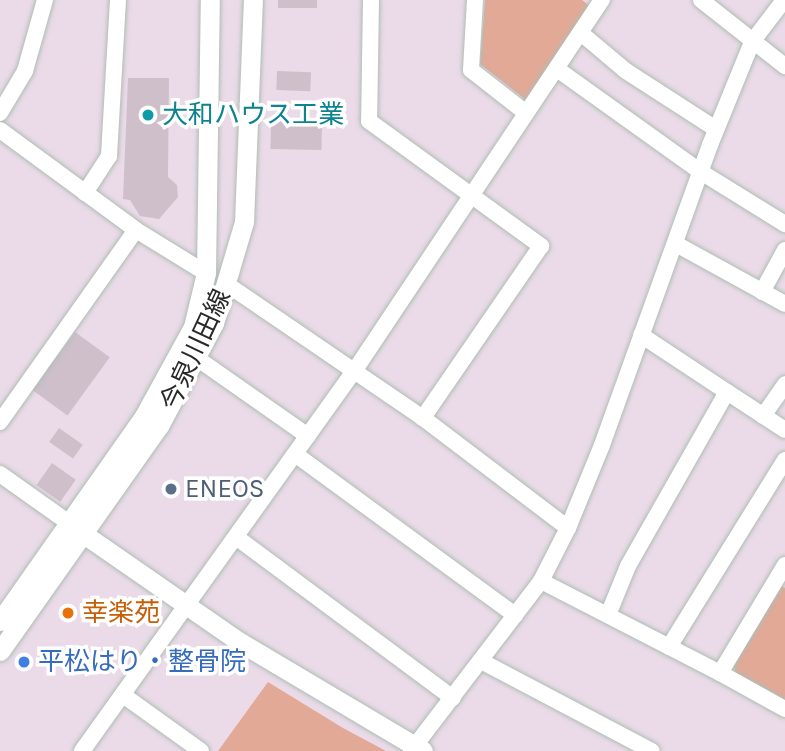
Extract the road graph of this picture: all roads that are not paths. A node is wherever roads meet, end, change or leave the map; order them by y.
1 (45, 0) edge
2 (118, 0) edge
3 (210, 0) edge
4 (253, 0) edge
5 (371, 0) edge
6 (475, 0) edge
7 (602, 0) edge
8 (701, 0) edge
9 (784, 0) edge
10 (582, 34) junction
11 (752, 42) junction
12 (785, 66) edge
13 (557, 69) junction
14 (0, 113) edge
15 (526, 113) junction
16 (0, 130) edge
17 (716, 130) junction
18 (701, 172) junction
19 (85, 193) junction
20 (472, 195) junction
21 (785, 224) edge
22 (136, 230) junction
23 (676, 244) junction
24 (785, 250) edge
25 (206, 273) junction
26 (228, 285) junction
27 (762, 292) junction
28 (785, 304) edge
29 (642, 335) junction
30 (198, 359) junction
31 (355, 370) junction
32 (785, 384) edge
33 (727, 392) junction
34 (763, 416) junction
35 (423, 418) junction
36 (0, 422) edge
37 (785, 430) edge
38 (307, 436) junction
39 (295, 454) junction
40 (785, 460) edge
41 (0, 474) edge
42 (69, 523) junction
43 (568, 528) junction
44 (86, 535) junction
45 (236, 537) junction
46 (785, 565) edge
47 (541, 581) junction
48 (187, 606) junction
49 (515, 615) junction
50 (608, 615) junction
51 (0, 621) edge
52 (669, 647) junction
53 (0, 651) edge
54 (481, 661) junction
55 (720, 673) junction
56 (123, 695) junction
57 (453, 698) junction
58 (785, 709) edge
59 (416, 749) edge
60 (82, 751) edge
61 (201, 751) edge
62 (652, 751) edge

1 - 14 street
2 - 19 street
3 - 25 street, 今泉川田線
4 - 26 street, 今泉川田線
5 - 20 street
6 - 15 street
7 - 10 street
8 - 11 street
9 - 11 street
10 - 13 street
10 - 17 street
11 - 12 street
11 - 17 street
13 - 15 street
13 - 18 street
15 - 20 street
16 - 19 street
17 - 18 street
18 - 21 street
18 - 23 street
19 - 22 street
20 - 31 street
20 - 35 street
22 - 25 street
22 - 36 street
23 - 27 street
23 - 29 street
24 - 27 street
25 - 42 street, 今泉川田線
26 - 30 street, 今泉川田線
26 - 31 street
27 - 28 street
29 - 33 street
29 - 43 street
30 - 38 street
30 - 44 street, 今泉川田線
31 - 35 street
31 - 38 street
32 - 34 street
33 - 34 street
33 - 50 street
34 - 37 street
35 - 43 street
38 - 39 street
39 - 45 street
39 - 49 street
40 - 52 street
41 - 42 street
42 - 44 street
42 - 51 street, 今泉川田線
43 - 47 street
44 - 48 street
44 - 53 street, 今泉川田線
45 - 48 street
45 - 57 street
46 - 55 street
47 - 49 street
47 - 50 street
48 - 56 street
48 - 59 street
49 - 54 street
50 - 52 street
52 - 55 street
54 - 57 street
54 - 62 street
55 - 58 street
56 - 60 street
56 - 61 street
57 - 59 street

